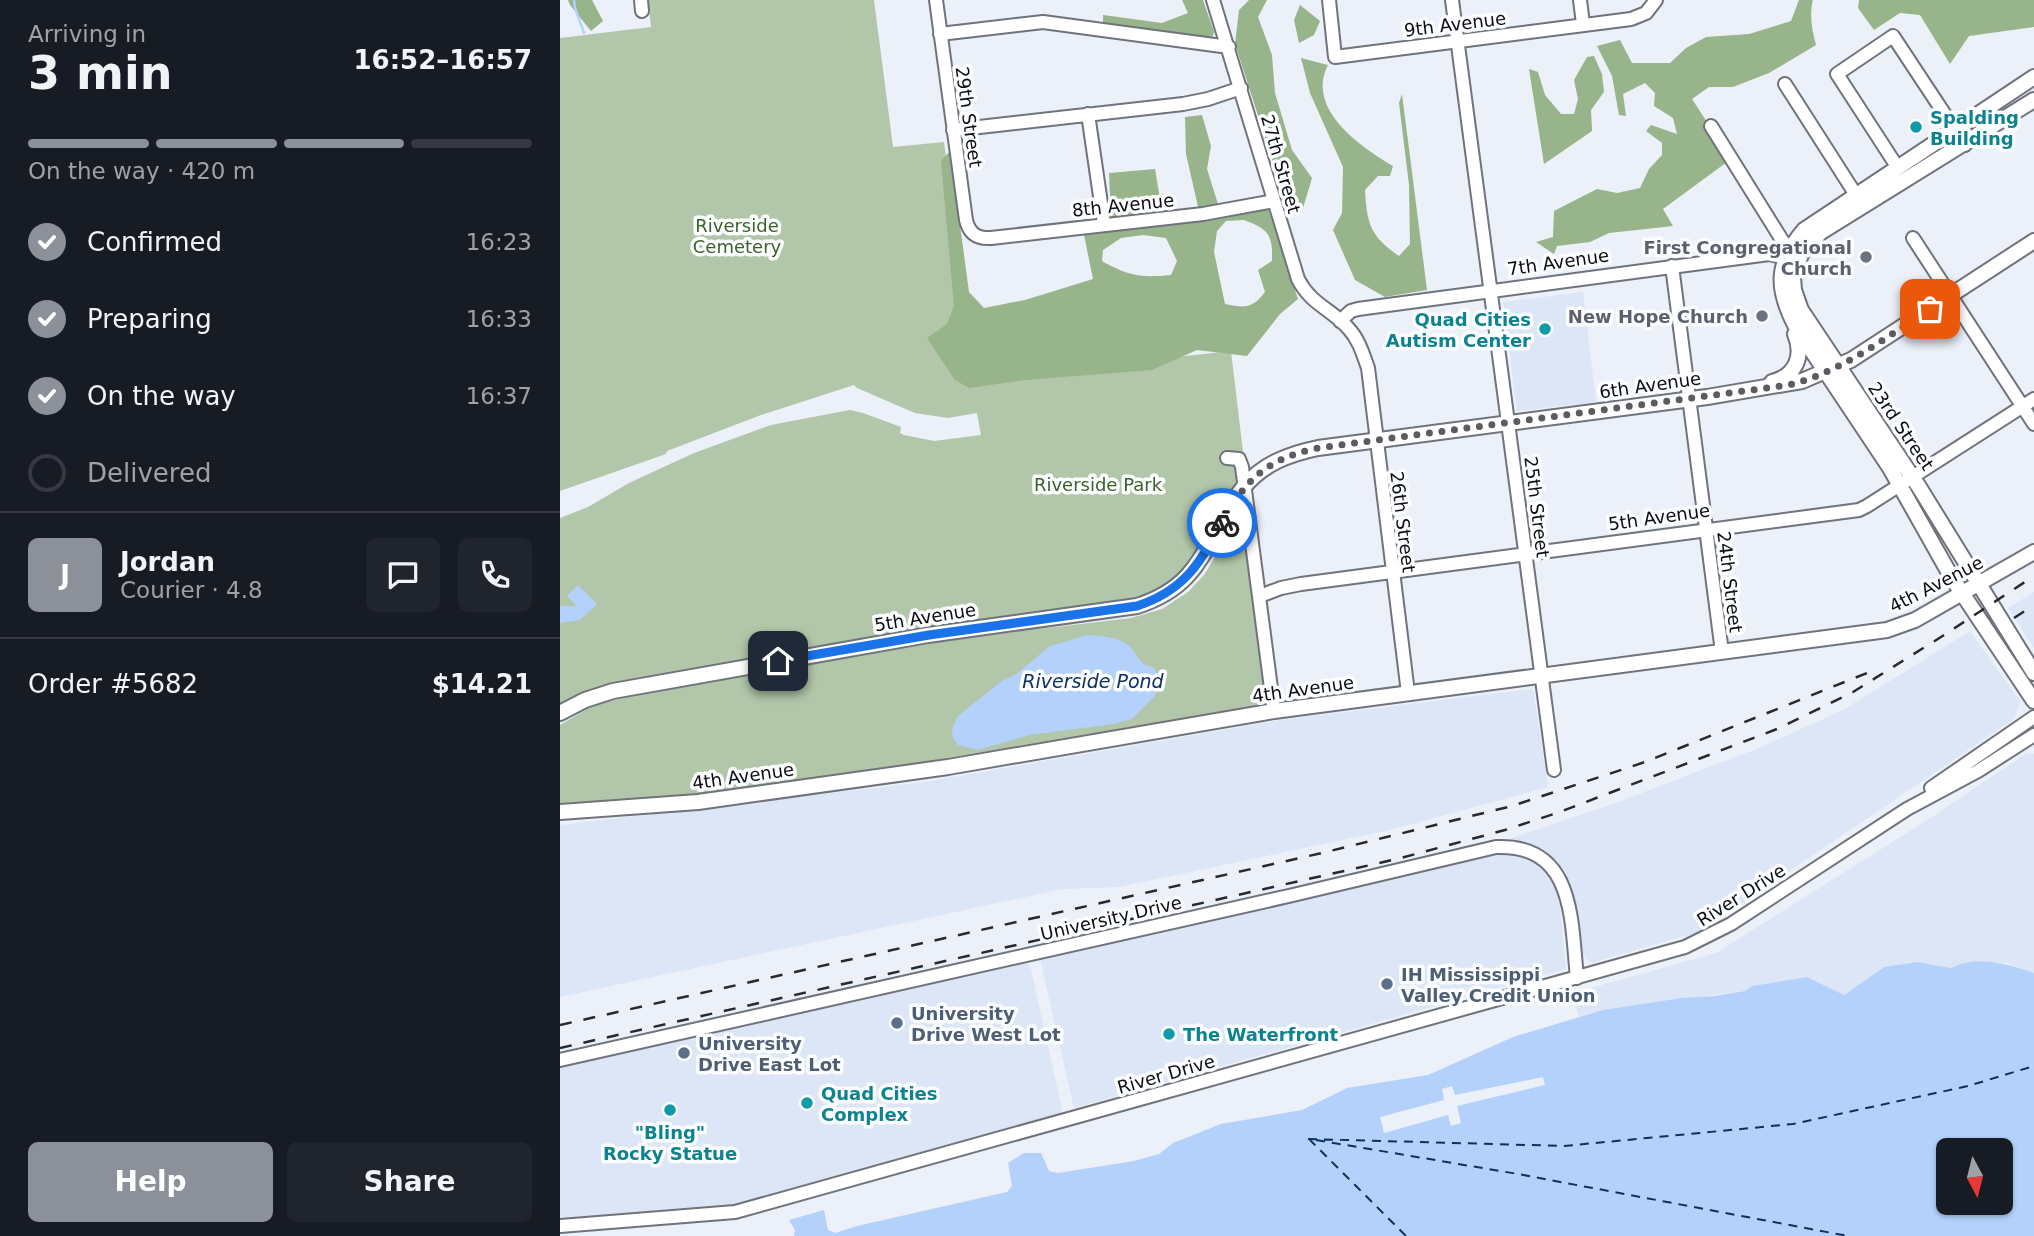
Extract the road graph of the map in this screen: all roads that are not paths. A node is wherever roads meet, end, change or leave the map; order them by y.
1 (936, 0) edge
2 (1213, 0) edge
3 (1329, 0) edge
4 (1452, 0) edge
5 (1580, 0) edge
6 (1656, 0) edge
7 (1583, 24) junction
8 (940, 34) junction
9 (1457, 41) junction
10 (1229, 47) junction
11 (2034, 77) edge
12 (1785, 84) dead end
13 (1241, 88) junction
14 (2034, 100) edge
15 (1088, 114) junction
16 (1711, 126) dead end
17 (953, 130) junction
18 (1956, 130) junction
19 (1965, 145) junction
20 (1898, 168) junction
21 (1856, 195) junction
22 (1274, 201) junction
23 (1104, 224) junction
24 (975, 235) joint
25 (1913, 237) dead end
26 (2034, 241) edge
27 (1791, 256) junction
28 (1672, 266) junction
29 (1491, 291) junction
30 (1950, 296) junction
31 (1783, 304) junction
32 (1340, 321) junction
33 (1832, 369) junction
34 (1734, 393) junction
35 (1688, 399) junction
36 (2034, 399) edge
37 (2022, 407) junction
38 (1508, 423) junction
39 (2034, 424) edge
40 (1376, 441) junction
41 (1227, 457) dead end
42 (1906, 482) junction
43 (1244, 486) junction
44 (1706, 530) junction
45 (2034, 552) edge
46 (1525, 555) junction
47 (1392, 573) junction
48 (1977, 584) junction
49 (1962, 593) junction
50 (1260, 596) junction
51 (1722, 652) junction
52 (2034, 670) edge
53 (1541, 676) junction
54 (1408, 694) junction
55 (2034, 701) edge
56 (1274, 711) junction
57 (560, 712) edge
58 (2034, 716) edge
59 (2034, 735) edge
60 (1554, 770) dead end
61 (1907, 809) junction
62 (560, 812) edge
63 (1577, 978) junction
64 (560, 1060) edge
65 (560, 1226) edge

1 - 8 street, 29th Street
2 - 10 street, 27th Street
3 - 9 street, 9th Avenue
4 - 9 street, 25th Street
5 - 7 street
6 - 7 street, 9th Avenue
7 - 9 street, 9th Avenue
8 - 10 street
8 - 17 street, 29th Street
9 - 29 street, 25th Street
10 - 13 street, 27th Street
11 - 18 main road
12 - 21 street
13 - 15 street
13 - 22 street, 27th Street
14 - 19 main road
15 - 17 street
15 - 23 street
16 - 27 street
17 - 24 street, 29th Street
18 - 19 street
18 - 20 main road
18 - 20 street
19 - 27 main road
20 - 21 main road
21 - 27 main road
22 - 23 street, 8th Avenue
22 - 32 street, 27th Street
23 - 24 street, 8th Avenue
25 - 30 street
26 - 30 main road, 6th Avenue
27 - 28 street, 7th Avenue
27 - 31 main road
27 - 33 main road, 23rd Street
28 - 29 street, 7th Avenue
28 - 35 street, 24th Street
29 - 32 street, 7th Avenue
29 - 38 street, 25th Street
30 - 33 main road, 6th Avenue
30 - 37 street
31 - 33 main road, 23rd Street
31 - 34 main road
32 - 40 street, 26th Street
33 - 34 main road, 6th Avenue
33 - 42 main road, 23rd Street
34 - 35 main road, 6th Avenue
35 - 38 main road, 6th Avenue
35 - 44 street, 24th Street
36 - 37 street, 5th Avenue
37 - 39 street
37 - 42 street, 5th Avenue
38 - 40 main road, 6th Avenue
38 - 46 street, 25th Street
40 - 43 main road, 6th Avenue
40 - 47 street, 26th Street
41 - 43 street
42 - 44 street, 5th Avenue
42 - 48 main road, 23rd Street
42 - 49 main road, 23rd Street
43 - 50 street
43 - 57 main road, 5th Avenue
44 - 46 street, 5th Avenue
44 - 51 street, 24th Street
45 - 48 main road, 4th Avenue
46 - 47 street, 5th Avenue
46 - 53 street, 25th Street
47 - 50 street, 5th Avenue
47 - 54 street, 26th Street
48 - 49 main road, 4th Avenue
48 - 52 main road, 23rd Street
49 - 51 main road, 4th Avenue
49 - 55 main road, 23rd Street
50 - 56 street
51 - 53 main road, 4th Avenue
53 - 54 main road, 4th Avenue
53 - 60 street, 25th Street
54 - 56 main road, 4th Avenue
56 - 62 main road, 4th Avenue
58 - 61 street, River Drive
59 - 61 street, River Drive
61 - 63 street, River Drive
63 - 64 street, University Drive
63 - 65 street, River Drive

